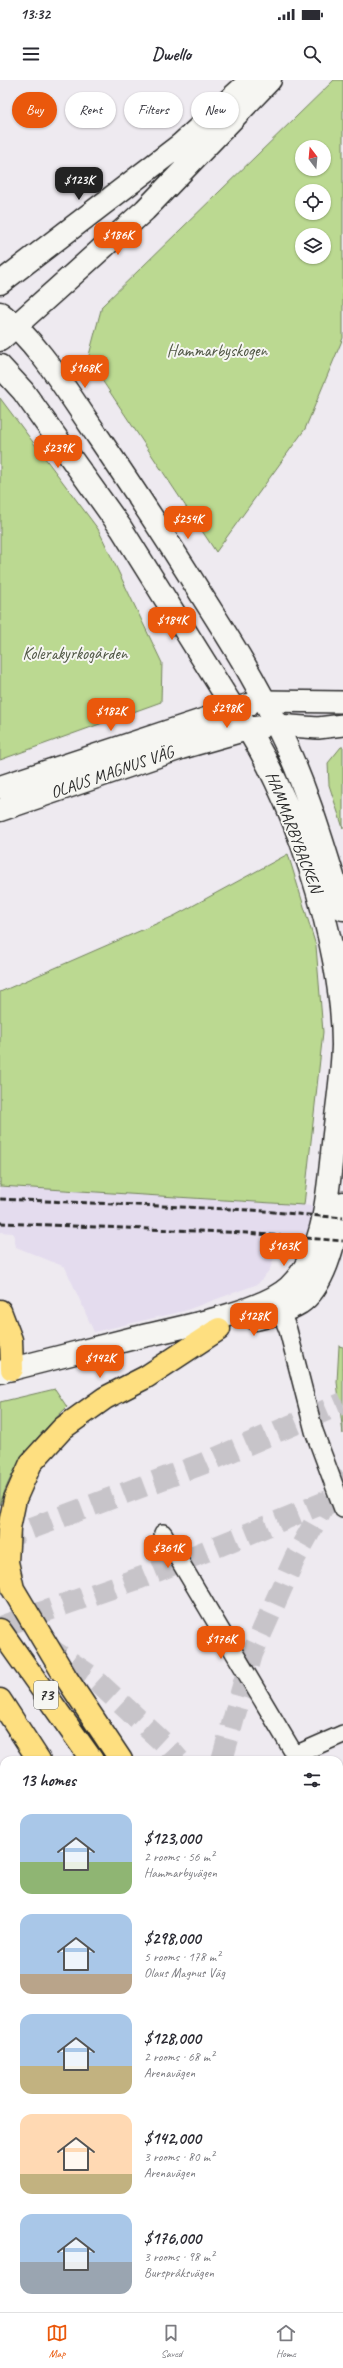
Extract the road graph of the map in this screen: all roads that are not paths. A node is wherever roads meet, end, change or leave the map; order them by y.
1 (251, 80) edge
2 (270, 80) edge
3 (0, 283) edge
4 (8, 319) edge
5 (0, 340) edge
6 (0, 366) edge
7 (264, 701) junction
8 (343, 702) edge
9 (234, 709) junction
10 (343, 725) edge
11 (277, 726) junction
12 (248, 728) junction
13 (0, 787) edge
14 (0, 810) edge
15 (343, 909) edge
16 (343, 1203) edge
17 (278, 1305) junction
18 (0, 1311) edge
19 (218, 1329) junction
20 (6, 1370) edge
21 (0, 1387) edge
22 (343, 1509) edge
23 (163, 1533) dead end
24 (0, 1630) edge
25 (0, 1700) edge
26 (343, 1734) edge
27 (36, 1756) edge
28 (89, 1756) edge
29 (118, 1756) edge
30 (295, 1756) edge
31 (298, 1756) edge

1 - 3 main road
2 - 4 main road
4 - 5 main road
4 - 7 main road, HAMMARBYBACKEN
6 - 9 main road, HAMMARBYBACKEN
7 - 8 street, OLAUS MAGNUS VÄG
7 - 9 main road, OLAUS MAGNUS VÄG
7 - 11 main road, HAMMARBYBACKEN
9 - 12 main road, HAMMARBYBACKEN
9 - 13 main road, OLAUS MAGNUS VÄG
10 - 11 street, OLAUS MAGNUS VÄG
11 - 12 main road, OLAUS MAGNUS VÄG
11 - 15 main road, HAMMARBYBACKEN
12 - 14 main road, OLAUS MAGNUS VÄG
12 - 17 main road, HAMMARBYBACKEN
16 - 17 main road
17 - 19 main road
17 - 20 main road
17 - 22 street
18 - 20 highway
19 - 21 main road
19 - 29 highway
23 - 30 street
24 - 28 highway, 73
25 - 27 highway, 73
26 - 31 street

